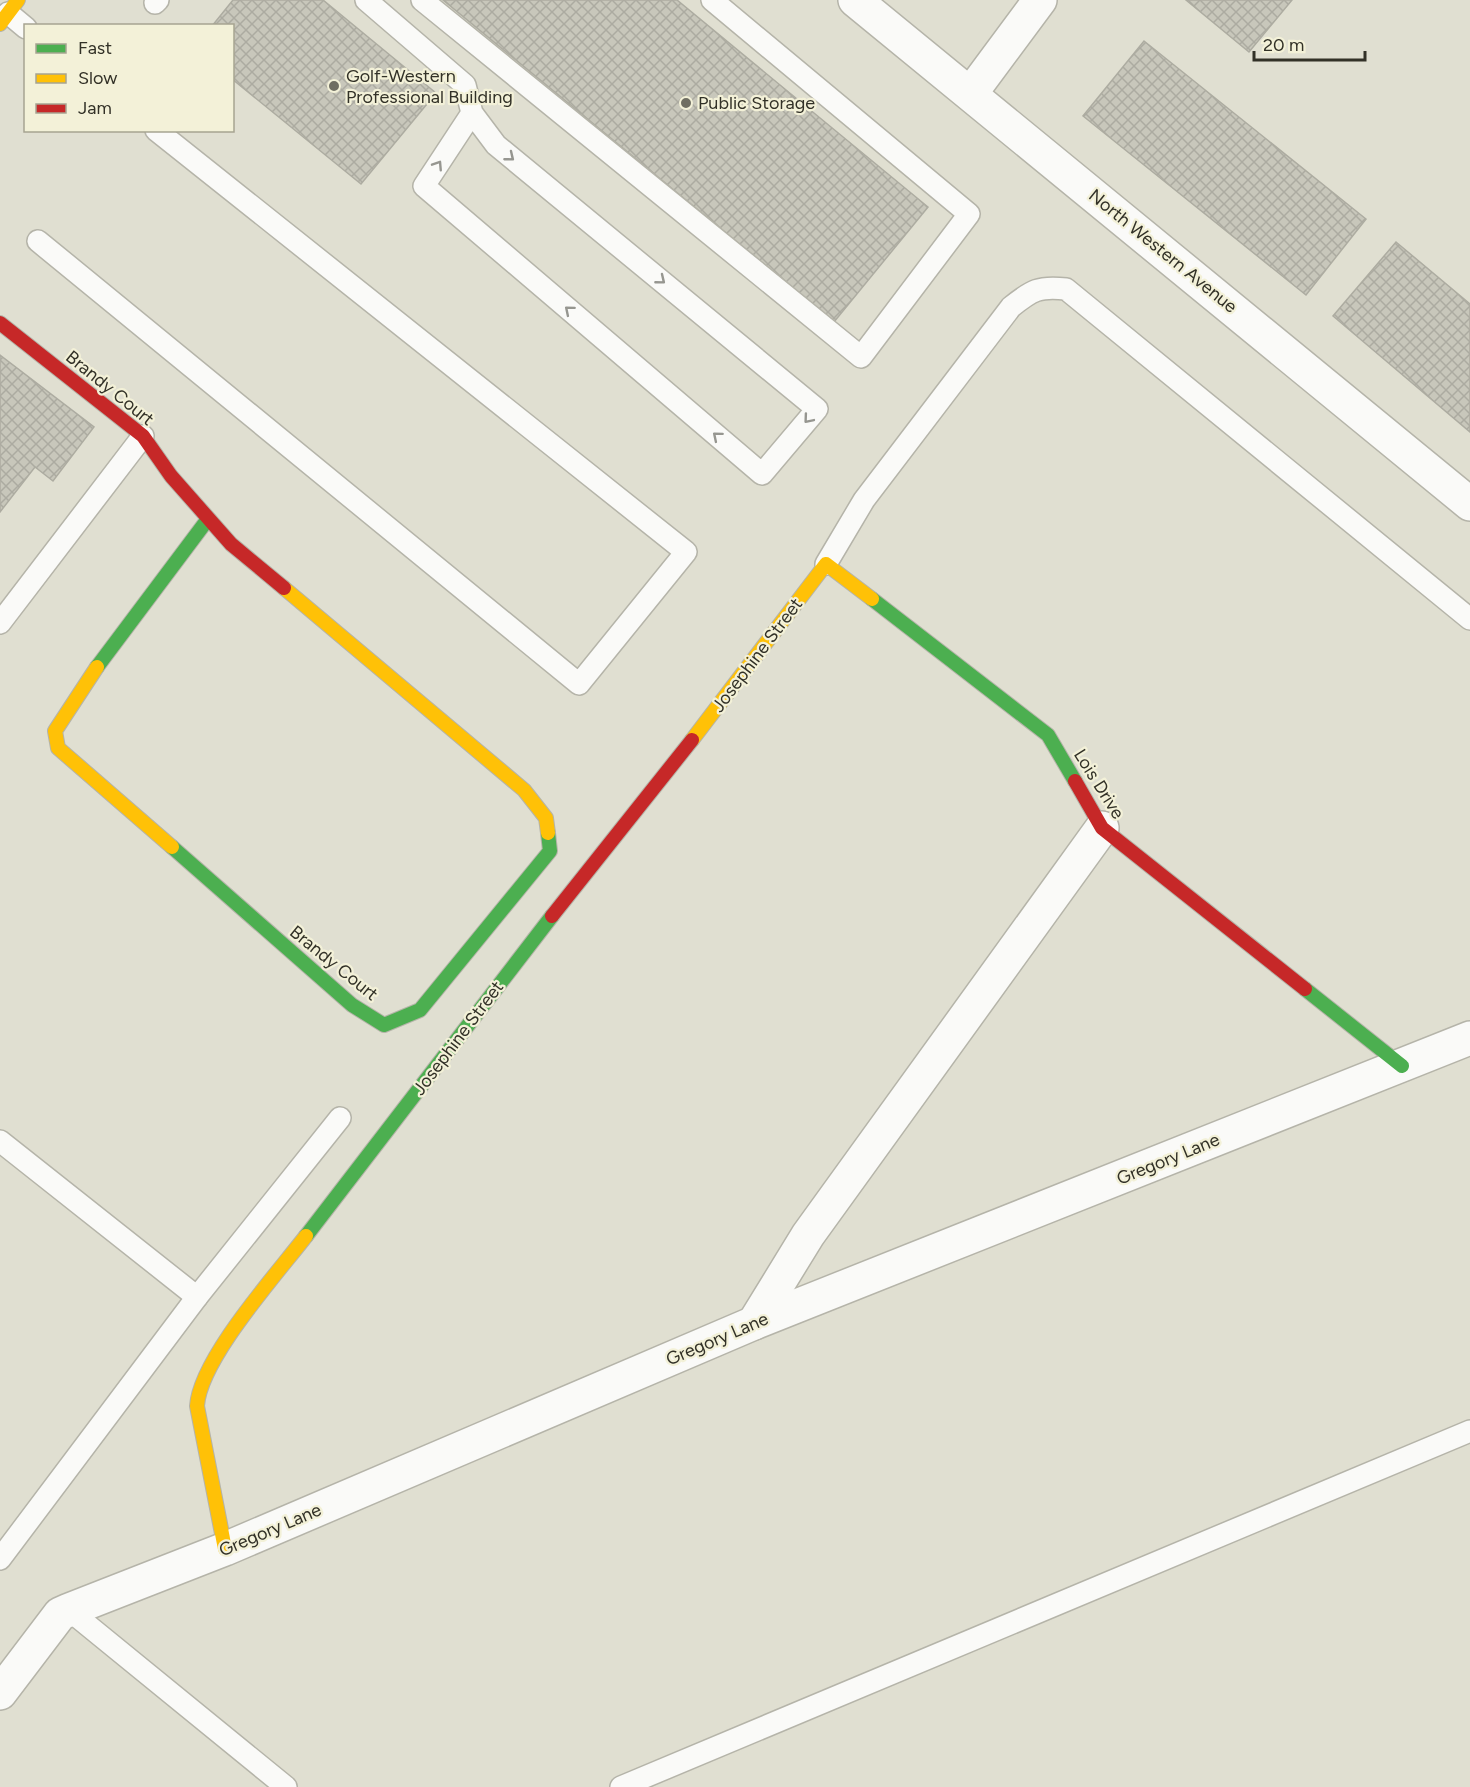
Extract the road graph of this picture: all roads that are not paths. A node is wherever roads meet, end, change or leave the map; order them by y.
1 (366, 0) edge
2 (422, 0) edge
3 (712, 0) edge
4 (855, 0) edge
5 (1040, 0) edge
6 (8, 12) edge
7 (24, 26) edge
8 (971, 93) junction
9 (472, 113) junction
10 (159, 132) edge
11 (38, 241) dead end
12 (0, 323) edge
13 (143, 436) junction
14 (1470, 504) edge
15 (208, 519) junction
16 (826, 564) junction
17 (1470, 619) edge
18 (0, 623) edge
19 (1102, 828) junction
20 (1470, 1038) edge
21 (1402, 1066) junction
22 (340, 1118) dead end
23 (0, 1141) edge
24 (197, 1297) junction
25 (754, 1323) junction
26 (1470, 1431) edge
27 (225, 1549) junction
28 (0, 1559) edge
29 (69, 1610) junction
30 (0, 1693) edge
31 (286, 1787) edge
32 (621, 1787) edge

1 - 9 lane
2 - 3 lane
4 - 8 street, North Western Avenue
5 - 8 street
6 - 7 lane
8 - 14 street, North Western Avenue
9 -> 9 lane
10 - 11 lane
12 - 13 street, Brandy Court
13 - 15 street, Brandy Court
13 - 18 lane
15 - 15 street, Brandy Court
16 - 17 lane
16 - 19 street, Lois Drive
16 - 27 street, Josephine Street
19 - 21 street, Lois Drive
19 - 25 street
20 - 21 street, Gregory Lane
21 - 25 street, Gregory Lane
22 - 24 lane
23 - 24 lane
24 - 28 lane
25 - 27 street, Gregory Lane
26 - 32 lane
27 - 29 street, Gregory Lane
29 - 30 street, Gregory Lane
29 - 31 lane

